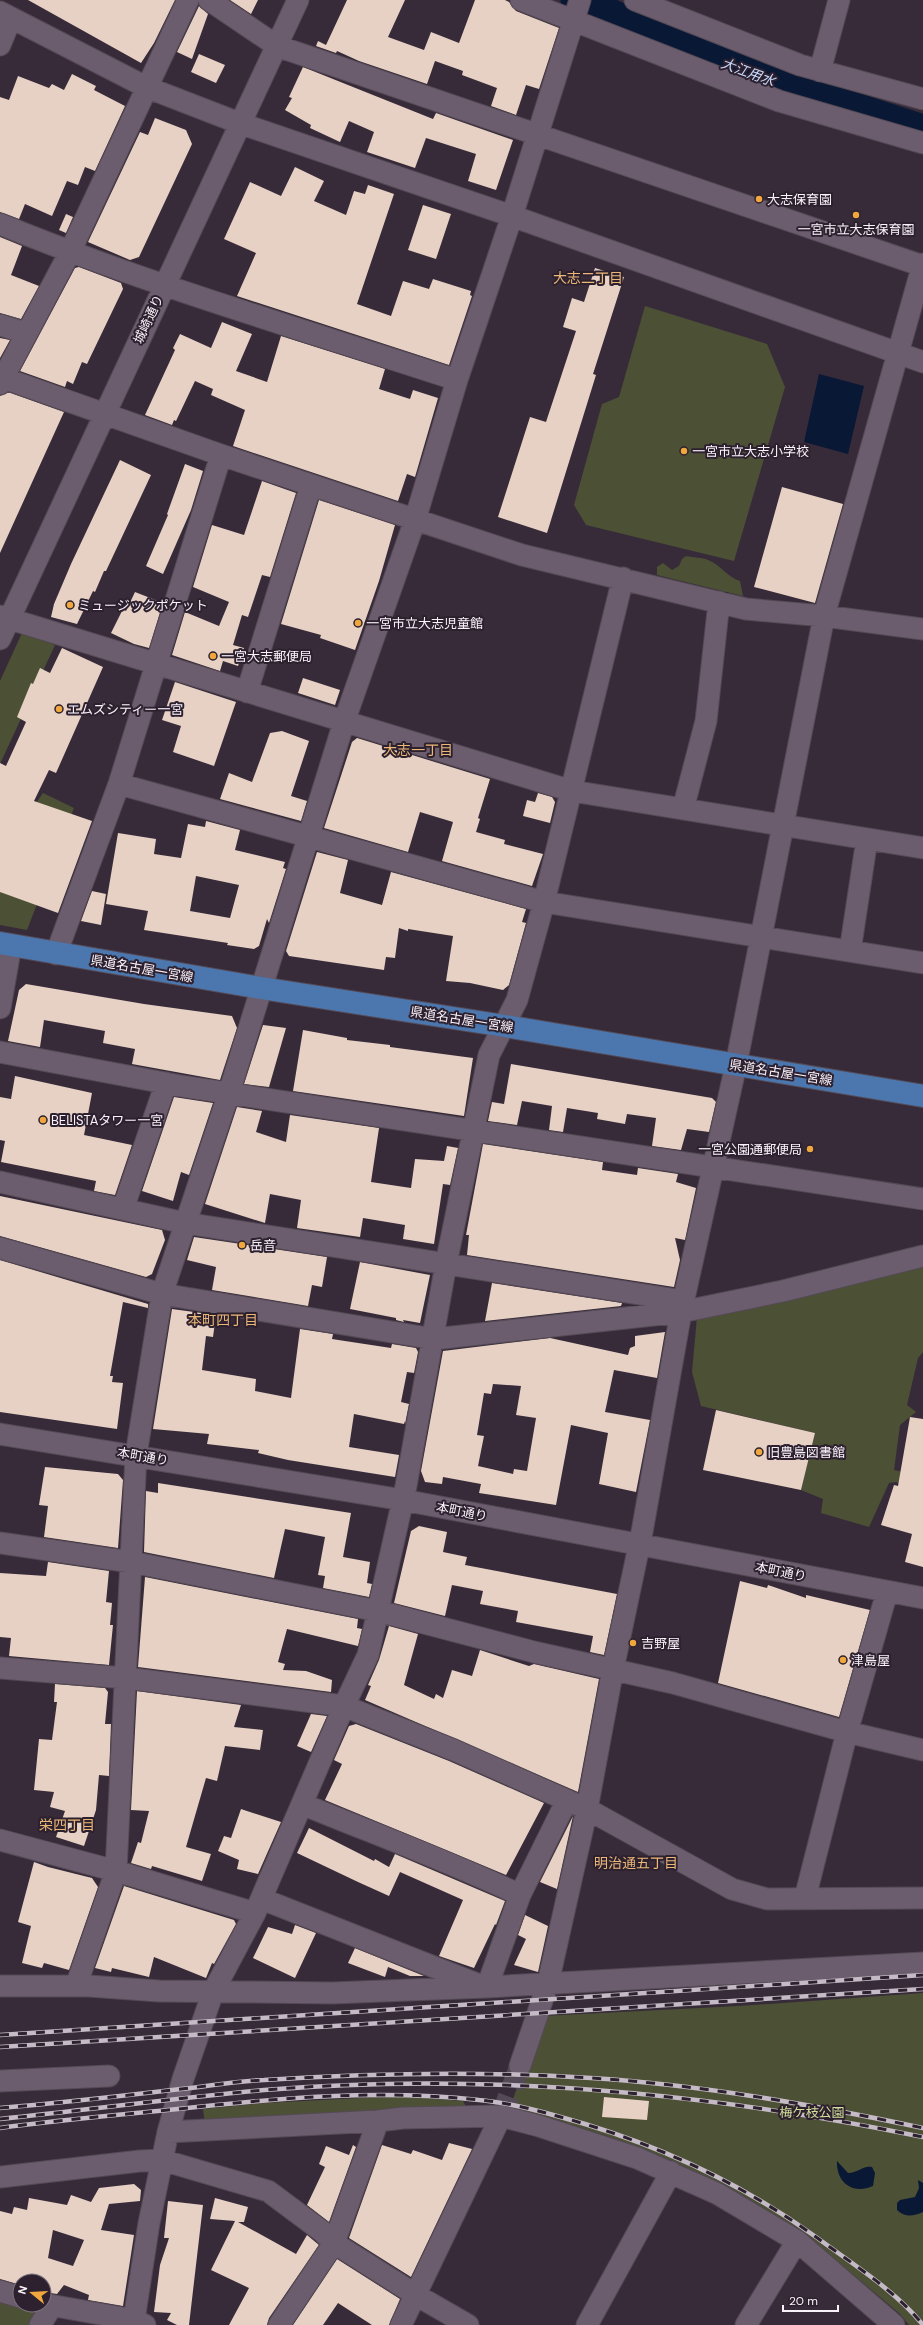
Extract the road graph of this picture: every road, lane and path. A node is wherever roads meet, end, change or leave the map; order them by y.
1 (188, 0) edge
2 (209, 0) edge
3 (298, 0) edge
4 (521, 0) edge
5 (635, 0) edge
6 (839, 0) edge
7 (576, 13) edge
8 (5, 15) edge
9 (0, 45) edge
10 (277, 46) junction
11 (820, 71) junction
12 (146, 86) junction
13 (923, 99) edge
14 (239, 123) junction
15 (538, 134) junction
16 (923, 143) edge
17 (512, 216) junction
18 (0, 224) edge
19 (70, 252) junction
20 (923, 266) edge
21 (164, 285) junction
22 (0, 325) edge
23 (26, 333) junction
24 (898, 353) junction
25 (923, 362) edge
26 (457, 380) junction
27 (1, 381) edge
28 (104, 412) junction
29 (221, 455) junction
30 (311, 485) junction
31 (415, 520) junction
32 (623, 578) junction
33 (719, 602) junction
34 (824, 616) junction
35 (4, 617) edge
36 (923, 629) edge
37 (0, 639) edge
38 (158, 665) junction
39 (247, 692) junction
40 (344, 722) junction
41 (119, 784) junction
42 (572, 791) junction
43 (683, 809) junction
44 (783, 825) junction
45 (307, 837) junction
46 (867, 839) junction
47 (923, 848) edge
48 (544, 902) junction
49 (760, 937) junction
50 (5, 944) edge
51 (850, 951) junction
52 (56, 954) junction
53 (923, 963) edge
54 (261, 988) junction
55 (0, 1008) edge
56 (504, 1026) junction
57 (0, 1052) edge
58 (736, 1065) junction
59 (166, 1083) junction
60 (229, 1093) junction
61 (923, 1096) edge
62 (474, 1129) junction
63 (713, 1166) junction
64 (0, 1182) edge
65 (923, 1199) edge
66 (124, 1209) junction
67 (185, 1223) junction
68 (0, 1248) edge
69 (923, 1256) edge
70 (446, 1264) junction
71 (162, 1294) junction
72 (683, 1306) junction
73 (434, 1339) junction
74 (0, 1434) edge
75 (136, 1455) junction
76 (403, 1500) junction
77 (0, 1543) edge
78 (639, 1545) junction
79 (131, 1562) junction
80 (887, 1592) junction
81 (923, 1598) edge
82 (378, 1611) junction
83 (0, 1668) edge
84 (613, 1669) junction
85 (126, 1678) junction
86 (344, 1706) junction
87 (847, 1732) junction
88 (923, 1750) edge
89 (567, 1800) junction
90 (302, 1804) junction
91 (587, 1809) junction
92 (0, 1840) edge
93 (116, 1871) junction
94 (520, 1895) junction
95 (805, 1898) junction
96 (923, 1898) edge
97 (258, 1906) junction
98 (923, 1963) edge
99 (548, 1984) junction
100 (0, 1986) edge
101 (76, 1986) junction
102 (485, 1987) junction
103 (213, 1992) junction
104 (520, 2066) tunnel mouth
105 (109, 2076) dead end
106 (0, 2081) edge
107 (501, 2116) junction
108 (378, 2121) junction
109 (168, 2132) junction
110 (162, 2160) junction
111 (670, 2172) junction
112 (0, 2177) edge
113 (797, 2242) junction
114 (334, 2243) junction
115 (0, 2291) edge
116 (12, 2295) edge
117 (416, 2295) junction
118 (52, 2306) edge
119 (45, 2313) edge
120 (138, 2323) edge
121 (40, 2325) edge
122 (279, 2325) edge
123 (401, 2325) edge
124 (468, 2325) edge
125 (587, 2325) edge
126 (746, 2325) edge
127 (894, 2325) edge

1 - 12 street
2 - 10 street
3 - 10 street, 城崎通り
4 - 7 street
5 - 11 street
6 - 11 street
7 - 15 street
7 - 16 street
8 - 9 street
8 - 12 street
10 - 14 street, 城崎通り
10 - 15 street
11 - 13 street
12 - 14 street
12 - 19 street
14 - 17 street
14 - 21 street, 城崎通り
15 - 17 street
15 - 20 street
17 - 24 street
17 - 26 street
18 - 19 street
19 - 21 street
19 - 23 street
20 - 24 street
21 - 26 street
21 - 28 street, 城崎通り
22 - 23 street
23 - 27 street
24 - 25 street
24 - 34 street
26 - 31 street
27 - 28 street
28 - 29 street
28 - 35 street, 城崎通り
29 - 30 street
29 - 38 street
30 - 31 street
30 - 39 street
31 - 32 street
31 - 40 street
32 - 33 street
32 - 42 street
33 - 34 street
33 - 43 street
34 - 36 street
34 - 44 street
35 - 37 street, 城崎通り
35 - 38 street
38 - 39 street
38 - 41 street
39 - 40 street
40 - 42 street
40 - 45 street
41 - 45 street
41 - 52 street
42 - 43 street
42 - 48 street
43 - 44 street
44 - 46 street
44 - 49 street
45 - 48 street
45 - 54 street
46 - 47 street
46 - 51 street
48 - 49 street
48 - 56 street
49 - 51 street
49 - 58 street
50 - 52 main road, 県道名古屋一宮線
50 - 55 street
51 - 53 street
52 - 54 main road, 県道名古屋一宮線
54 - 56 main road, 県道名古屋一宮線
54 - 60 street
56 - 58 main road, 県道名古屋一宮線
56 - 62 street
57 - 59 street
58 - 61 main road, 県道名古屋一宮線
58 - 63 street
59 - 60 street
59 - 66 street
60 - 62 street
60 - 67 street
62 - 63 street
62 - 70 street
63 - 65 street
63 - 72 street
64 - 66 street
66 - 67 street
67 - 70 street
67 - 71 street
68 - 71 street
69 - 72 street
70 - 72 street
70 - 73 street
71 - 73 street
71 - 75 street
72 - 73 street
72 - 78 street
73 - 76 street
74 - 75 street, 本町通り
75 - 76 street, 本町通り
75 - 79 street
76 - 78 street, 本町通り
76 - 82 street
77 - 79 street
78 - 80 street, 本町通り
78 - 84 street
79 - 82 street
79 - 85 street
80 - 81 street, 本町通り
80 - 87 street
82 - 84 street
82 - 86 street
83 - 85 street
84 - 87 street
84 - 91 street
85 - 86 street
85 - 93 street
86 - 89 street
86 - 90 street
87 - 88 street
87 - 95 street
89 - 91 street
89 - 94 street
90 - 94 street
90 - 97 street
91 - 95 street
91 - 99 street
92 - 93 street
93 - 97 street
93 - 101 street
94 - 102 street
95 - 96 street
97 - 102 street
97 - 103 street
98 - 99 street
99 - 102 street
99 - 104 street
100 - 101 street
101 - 103 street
102 - 103 street
103 - 109 street
105 - 106 street
107 - 108 street
107 - 111 street
107 - 117 street
108 - 109 street
108 - 114 street
109 - 110 street
110 - 112 street
110 - 114 street
110 - 120 street
111 - 113 street
111 - 125 street
113 - 126 street
113 - 127 street
114 - 117 street
114 - 122 street
115 - 116 street
117 - 123 street
117 - 124 street
118 - 120 street
119 - 121 street

